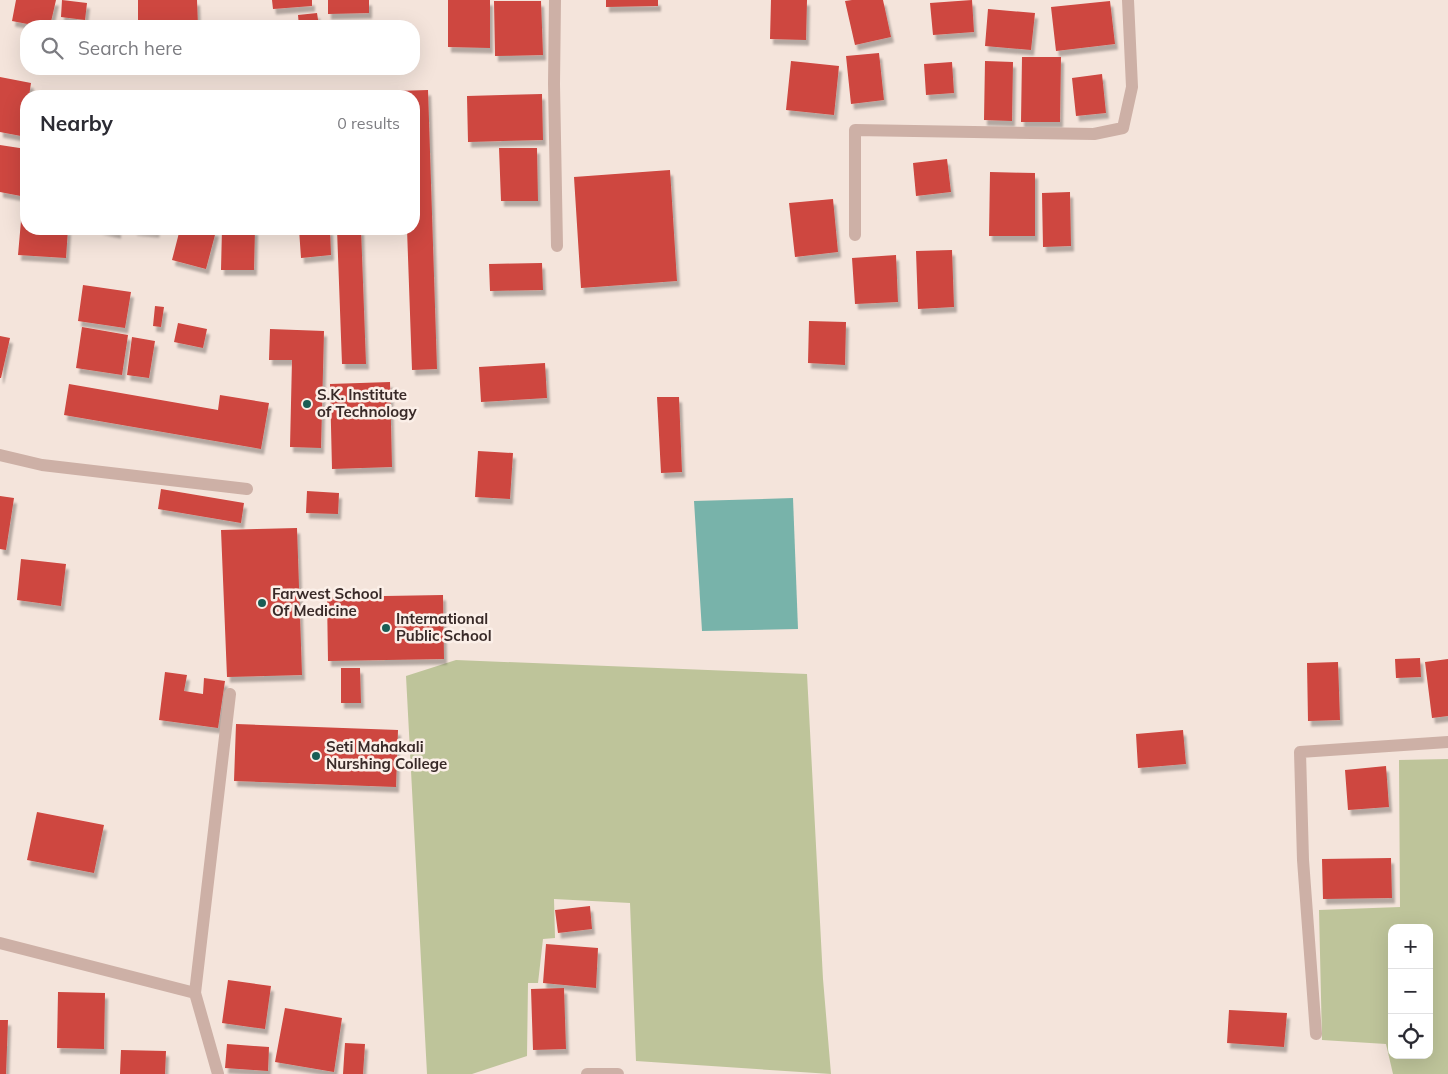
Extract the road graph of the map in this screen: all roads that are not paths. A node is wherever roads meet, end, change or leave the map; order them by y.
1 (555, 0) edge
2 (1128, 0) edge
3 (855, 235) dead end
4 (557, 246) dead end
5 (0, 455) edge
6 (247, 489) dead end
7 (230, 694) dead end
8 (1448, 742) edge
9 (0, 943) edge
10 (195, 993) junction
11 (1316, 1034) dead end
12 (218, 1074) edge
13 (587, 1074) edge
14 (618, 1074) edge

1 - 4 street
2 - 3 street
5 - 6 street
7 - 10 street
8 - 11 street
9 - 10 street
10 - 12 street
13 - 14 street

